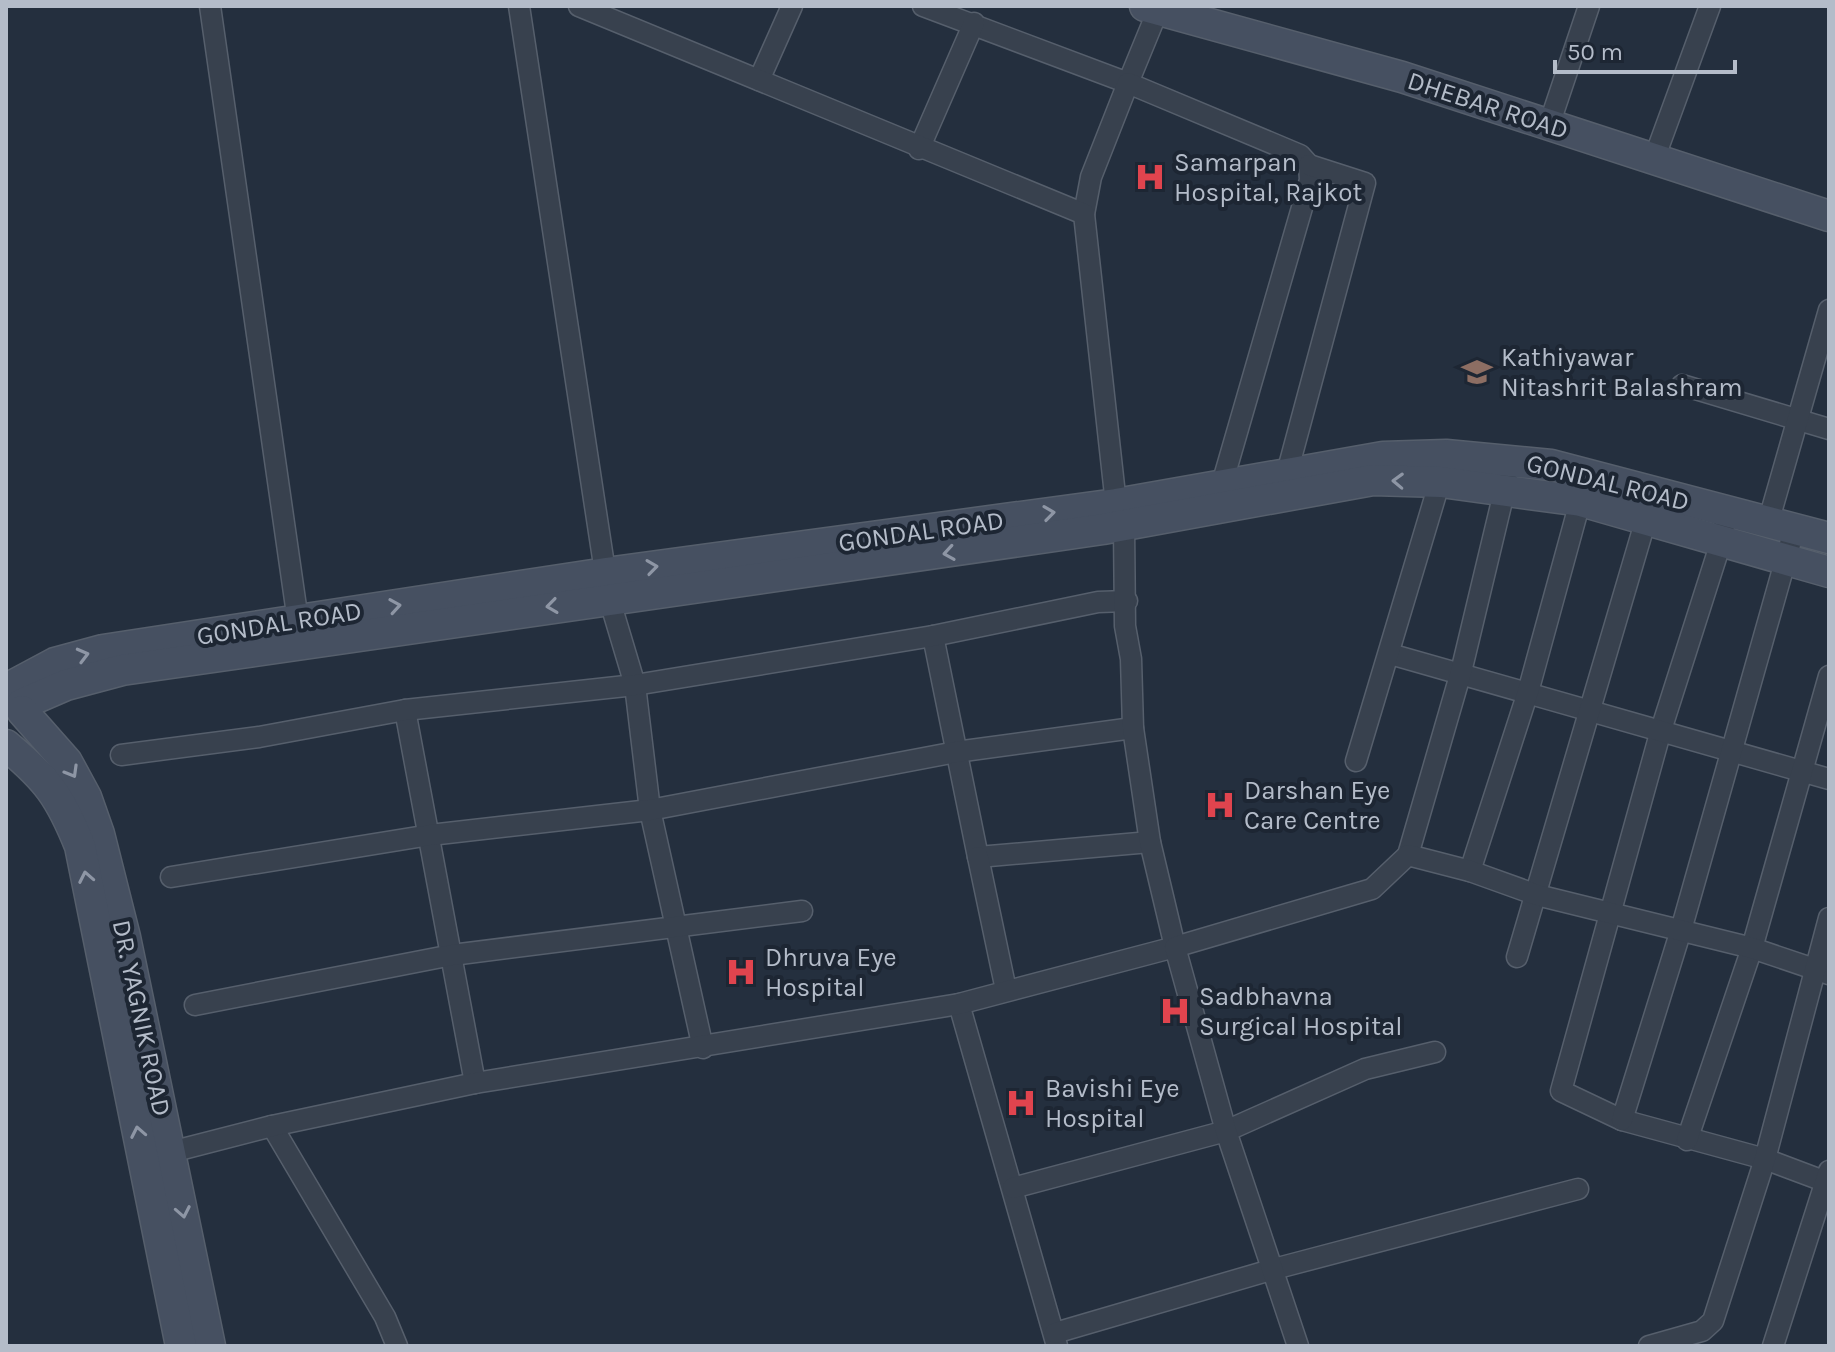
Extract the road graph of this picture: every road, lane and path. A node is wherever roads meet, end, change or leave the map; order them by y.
1 (210, 6) edge
2 (519, 6) edge
3 (579, 6) edge
4 (792, 6) edge
5 (923, 6) edge
6 (1589, 6) edge
7 (1710, 6) edge
8 (1152, 8) edge
9 (974, 23) junction
10 (759, 80) junction
11 (1128, 83) junction
12 (1549, 125) junction
13 (919, 149) junction
14 (1654, 159) junction
15 (1309, 165) junction
16 (1827, 207) edge
17 (1084, 214) junction
18 (1829, 310) edge
19 (1682, 385) dead end
20 (1798, 422) junction
21 (1829, 429) edge
22 (1511, 459) junction
23 (1444, 469) junction
24 (1287, 473) junction
25 (1222, 484) junction
26 (1584, 486) junction
27 (1505, 489) junction
28 (1649, 507) junction
29 (1727, 510) junction
30 (1120, 515) junction
31 (1781, 526) junction
32 (1829, 538) edge
33 (1721, 542) junction
34 (1786, 559) junction
35 (1829, 572) edge
36 (608, 586) junction
37 (1127, 601) junction
38 (298, 621) junction
39 (933, 636) junction
40 (1390, 654) junction
41 (1461, 672) junction
42 (1829, 676) edge
43 (635, 685) junction
44 (1528, 692) junction
45 (14, 703) edge
46 (405, 710) junction
47 (1591, 710) junction
48 (1133, 728) junction
49 (1661, 730) junction
50 (6, 745) edge
51 (1731, 749) junction
52 (956, 752) junction
53 (121, 755) dead end
54 (1356, 761) dead end
55 (1800, 771) junction
56 (1829, 779) edge
57 (650, 810) junction
58 (430, 835) junction
59 (1150, 842) junction
60 (1408, 855) junction
61 (978, 857) junction
62 (1470, 871) junction
63 (171, 877) dead end
64 (1537, 895) junction
65 (1611, 910) junction
66 (802, 911) dead end
67 (1829, 918) edge
68 (675, 928) junction
69 (1681, 930) junction
70 (1175, 947) junction
71 (1752, 948) junction
72 (452, 955) junction
73 (1517, 957) dead end
74 (1822, 971) edge
75 (1006, 990) junction
76 (959, 1004) junction
77 (195, 1005) dead end
78 (703, 1048) junction
79 (1435, 1052) dead end
80 (475, 1083) junction
81 (1622, 1120) junction
82 (272, 1126) junction
83 (1226, 1131) junction
84 (1687, 1140) junction
85 (171, 1152) junction
86 (1765, 1159) junction
87 (1828, 1179) edge
88 (1013, 1188) junction
89 (1578, 1189) dead end
90 (1274, 1269) junction
91 (1056, 1339) edge
92 (181, 1346) edge
93 (210, 1346) edge
94 (397, 1346) edge
95 (1298, 1346) edge
96 (1649, 1346) edge
97 (1773, 1346) edge

1 - 38 street
2 - 36 street
3 - 10 street
4 - 10 street
5 - 9 street
6 - 12 street
7 - 14 street
8 - 11 street
8 - 12 main road, DHEBAR ROAD
9 - 11 street
9 - 13 street
10 - 13 street
11 - 15 street
11 - 17 street
12 - 14 main road, DHEBAR ROAD
13 - 17 street
14 - 16 main road, DHEBAR ROAD
15 - 24 street
15 - 25 street
17 - 30 street
18 - 20 street
19 - 20 street
20 - 21 street
20 - 31 street
22 - 23 main road, GONDAL ROAD
22 - 26 main road, GONDAL ROAD
22 - 27 street
23 - 24 main road, GONDAL ROAD
23 - 27 main road, GONDAL ROAD
23 -> 30 main road, GONDAL ROAD
23 - 40 street
24 - 25 main road, GONDAL ROAD
25 - 30 main road, GONDAL ROAD
26 - 27 main road, GONDAL ROAD
26 - 28 main road, GONDAL ROAD
26 - 44 street
27 - 41 street
28 - 29 main road, GONDAL ROAD
28 - 33 main road, GONDAL ROAD
28 - 47 street
29 - 31 main road, GONDAL ROAD
29 - 33 street
30 - 36 main road, GONDAL ROAD
30 - 37 street
31 - 32 main road, GONDAL ROAD
31 - 34 street
33 - 34 main road, GONDAL ROAD
33 - 49 street
34 - 35 main road, GONDAL ROAD
34 - 51 street
38 -> 36 main road, GONDAL ROAD
36 - 43 street
36 -> 45 main road, GONDAL ROAD
37 - 39 street
37 - 48 street
45 -> 38 main road, GONDAL ROAD
39 - 43 street
39 - 52 street
40 - 41 street
40 - 54 street
41 - 44 street
41 - 60 street
42 - 55 street
43 - 46 street
43 - 57 street
44 - 47 street
44 - 62 street
45 -> 85 main road, DR. YAGNIK ROAD
46 - 53 street
46 - 58 street
47 - 49 street
47 - 64 street
48 - 52 street
48 - 59 street
49 - 51 street
49 - 65 street
92 -> 50 main road
51 - 55 street
51 - 69 street
52 - 57 street
52 - 61 street
55 - 56 street
55 - 71 street
57 - 58 street
57 - 68 street
58 - 63 street
58 - 72 street
59 - 61 street
59 - 70 street
60 - 62 street
60 - 70 street
61 - 75 street
62 - 64 street
64 - 65 street
64 - 73 street
65 - 69 street
65 - 81 street
66 - 68 street
67 - 74 street
68 - 72 street
68 - 78 street
69 - 71 street
69 - 81 street
70 - 75 street
70 - 83 street
71 - 74 street
71 - 84 street
72 - 77 street
72 - 80 street
74 - 86 street
75 - 76 street
76 - 78 street
76 - 88 street
78 - 80 street
79 - 83 street
80 - 82 street
81 - 84 street
82 - 85 street
82 - 94 street
83 - 88 street
83 - 90 street
84 - 86 street
85 -> 93 main road, DR. YAGNIK ROAD
86 - 87 street
86 - 96 street
87 - 97 street
88 - 91 street
89 - 90 street
90 - 91 street
90 - 95 street

